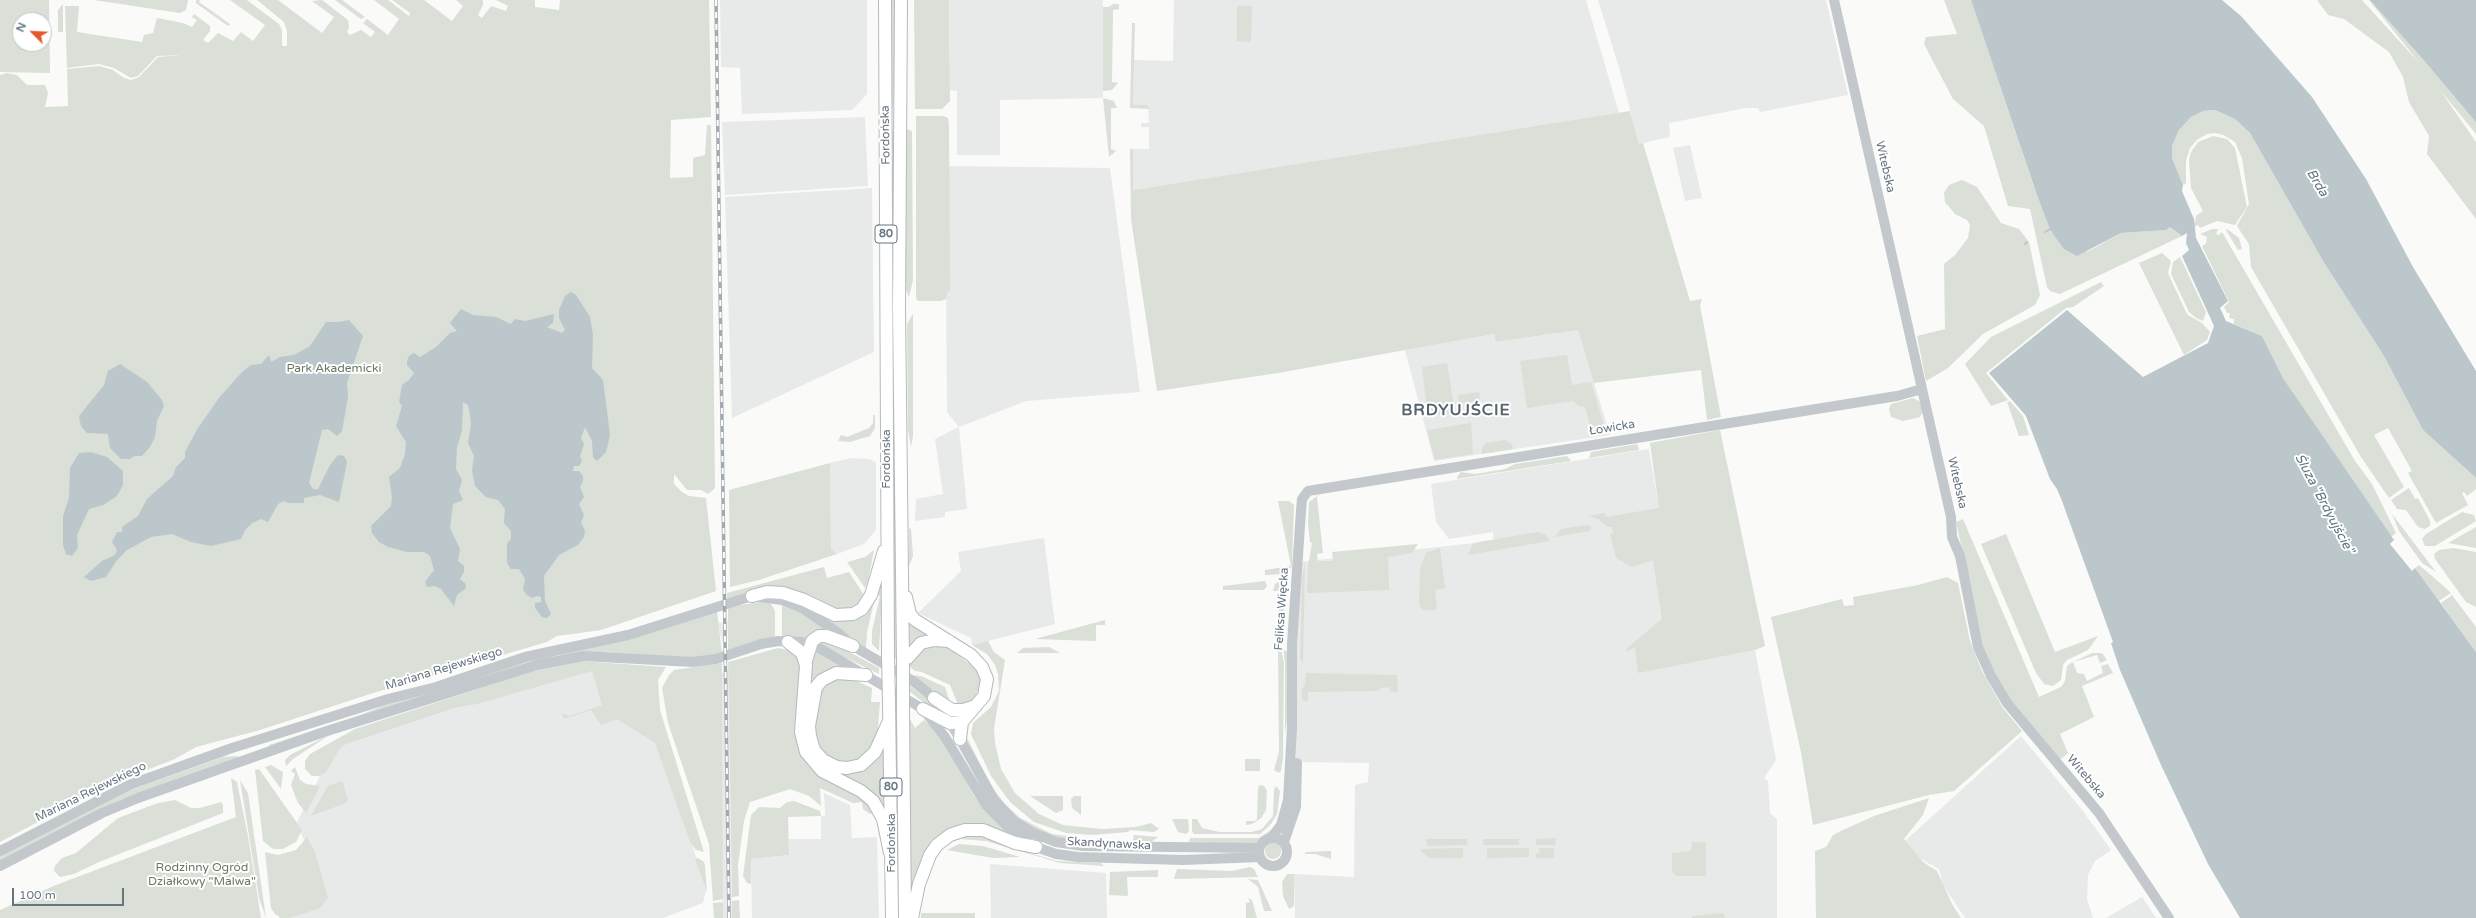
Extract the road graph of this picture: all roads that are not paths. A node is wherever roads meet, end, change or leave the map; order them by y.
1 (885, 0) edge
2 (901, 0) edge
3 (1834, 0) edge
4 (1922, 390) junction
5 (1306, 493) joint
6 (888, 537) junction
7 (901, 581) junction
8 (752, 596) junction
9 (949, 641) junction
10 (788, 642) junction
11 (810, 644) junction
12 (853, 646) junction
13 (806, 661) junction
14 (899, 666) junction
15 (866, 675) junction
16 (934, 698) junction
17 (976, 706) junction
18 (923, 709) junction
19 (889, 721) junction
20 (956, 722) junction
21 (1292, 727) junction
22 (960, 739) joint
23 (1272, 837) junction
24 (1284, 842) junction
25 (1036, 847) junction
26 (0, 851) edge
27 (890, 853) junction
28 (1260, 853) junction
29 (0, 866) edge
30 (892, 918) edge
31 (905, 918) edge
32 (912, 918) edge
33 (2169, 918) edge

1 - 6 main road, Fordońska / 80
2 - 7 main road, Fordońska / 80
3 - 4 street, Witebska
4 - 5 street, Łowicka
4 - 33 street, Witebska
5 - 21 street, Feliksa Więcka
6 - 8 main road
6 - 19 main road, Fordońska / 80, bridge
7 - 9 main road
7 - 14 main road, Fordońska / 80
8 - 12 street, Mariana Rejewskiego
8 - 26 street, Mariana Rejewskiego
9 - 14 main road
9 - 17 main road
10 - 11 street, Mariana Rejewskiego
10 - 13 main road
10 - 29 street, Mariana Rejewskiego
11 - 12 main road
11 - 13 main road
11 - 15 street, Mariana Rejewskiego
12 - 14 street, Mariana Rejewskiego
13 - 27 main road
14 - 16 street
14 - 31 main road, Fordońska / 80, bridge
15 - 18 street, Skandynawska
15 - 19 main road
16 - 17 main road
16 - 20 street
17 - 20 main road
18 - 20 main road
18 - 25 street, Skandynawska
19 - 27 main road, Fordońska / 80
20 - 22 main road
21 - 23 street, Feliksa Więcka
21 - 24 street, Feliksa Więcka
22 - 28 street, Skandynawska
23 - 24 street
23 - 28 street
24 - 28 street
25 - 28 street, Skandynawska
25 - 32 main road
27 - 30 main road, Fordońska / 80

